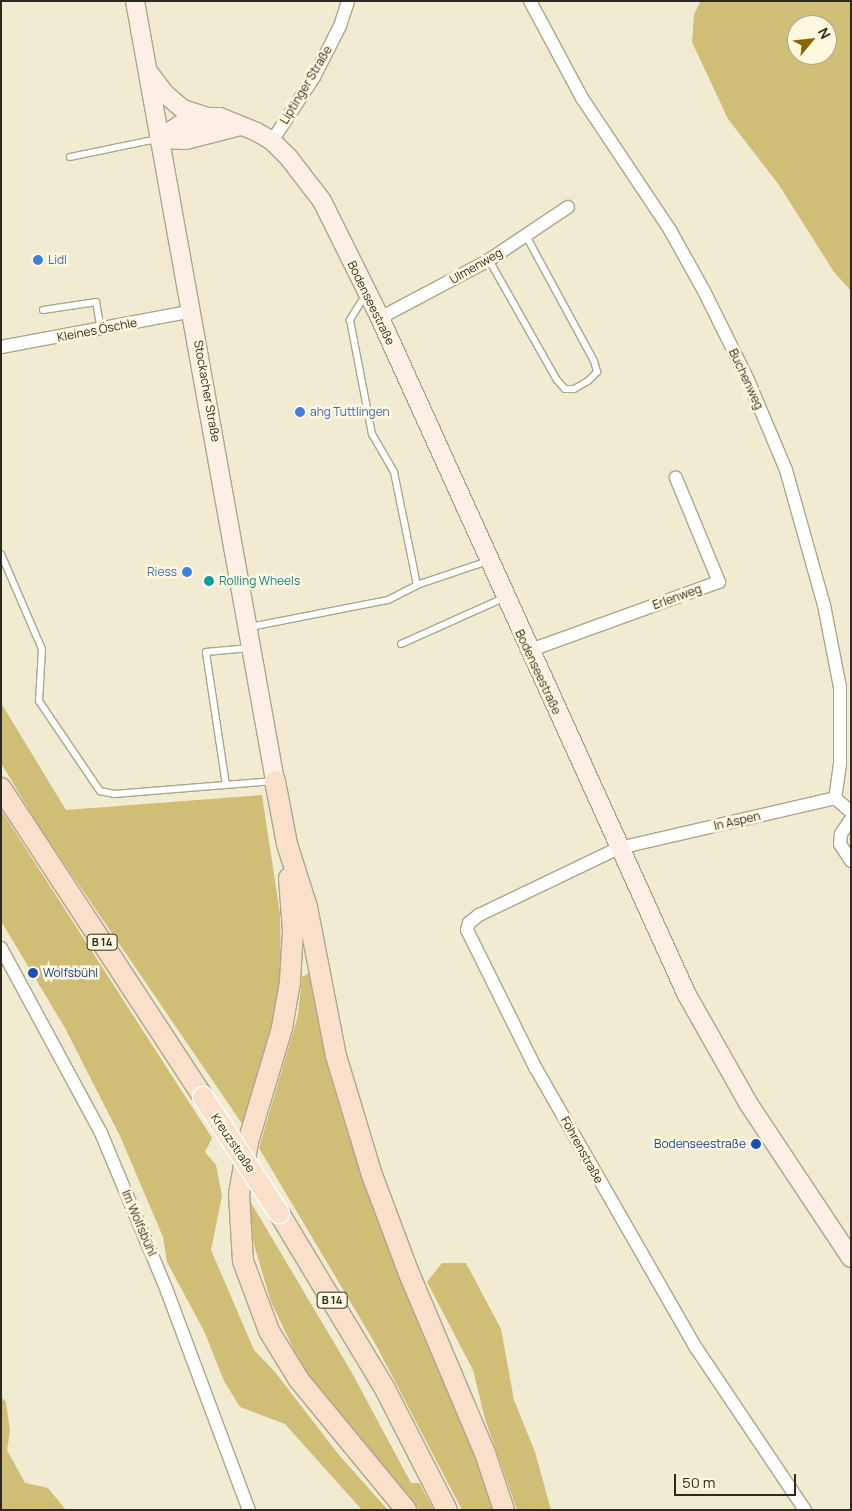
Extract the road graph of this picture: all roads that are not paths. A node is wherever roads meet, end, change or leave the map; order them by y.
1 (135, 1) edge
2 (348, 1) edge
3 (530, 1) edge
4 (149, 73) junction
5 (208, 117) junction
6 (240, 126) junction
7 (159, 139) junction
8 (272, 141) junction
9 (70, 157) dead end
10 (568, 206) dead end
11 (526, 236) junction
12 (489, 260) junction
13 (367, 293) junction
14 (43, 310) dead end
15 (193, 311) junction
16 (380, 318) junction
17 (101, 330) junction
18 (1, 347) edge
19 (676, 478) dead end
20 (1, 554) edge
21 (488, 561) junction
22 (417, 586) junction
23 (504, 598) junction
24 (248, 628) junction
25 (401, 644) dead end
26 (251, 648) junction
27 (528, 651) junction
28 (275, 781) junction
29 (226, 785) junction
30 (1, 788) edge
31 (835, 798) junction
32 (851, 812) edge
33 (851, 819) edge
34 (287, 844) junction
35 (619, 848) junction
36 (851, 860) edge
37 (1, 948) edge
38 (851, 1258) edge
39 (249, 1510) edge
40 (406, 1510) edge
41 (447, 1510) edge
42 (504, 1510) edge
43 (805, 1510) edge

1 - 4 street, Stockacher Straße
2 - 8 street, Liptinger Straße
3 - 31 street, Buchenweg
4 - 5 street, Bodenseestraße
4 - 7 street, Stockacher Straße
5 - 6 street, Bodenseestraße
5 - 7 street
6 - 7 street
6 - 8 street, Bodenseestraße
7 - 9 lane
7 - 15 street, Stockacher Straße
8 - 13 street, Bodenseestraße
10 - 11 street, Ulmenweg
11 - 12 street, Ulmenweg
11 - 12 lane
12 - 16 street, Ulmenweg
13 - 16 street, Bodenseestraße
13 - 22 lane
14 - 17 lane
15 - 17 street, Kleines Öschle
15 - 24 street, Stockacher Straße
16 - 21 street, Bodenseestraße
17 - 18 street, Kleines Öschle
19 - 27 street, Erlenweg
20 - 29 lane
21 - 22 lane
21 - 23 street, Bodenseestraße
22 - 24 lane
23 - 25 lane
23 - 27 street, Bodenseestraße
24 - 26 street, Stockacher Straße
26 - 28 street, Stockacher Straße
26 - 29 lane
27 - 35 street, Bodenseestraße
28 - 29 lane
28 - 34 main road
30 - 41 main road, Kreuzstraße / B 14, bridge
31 - 32 street
31 - 35 street, In Aspen
33 - 36 street
34 - 40 main road
34 - 42 main road
35 - 38 street, Bodenseestraße
35 - 43 street, Föhrenstraße
37 - 39 street, Im Wolfsbühl

